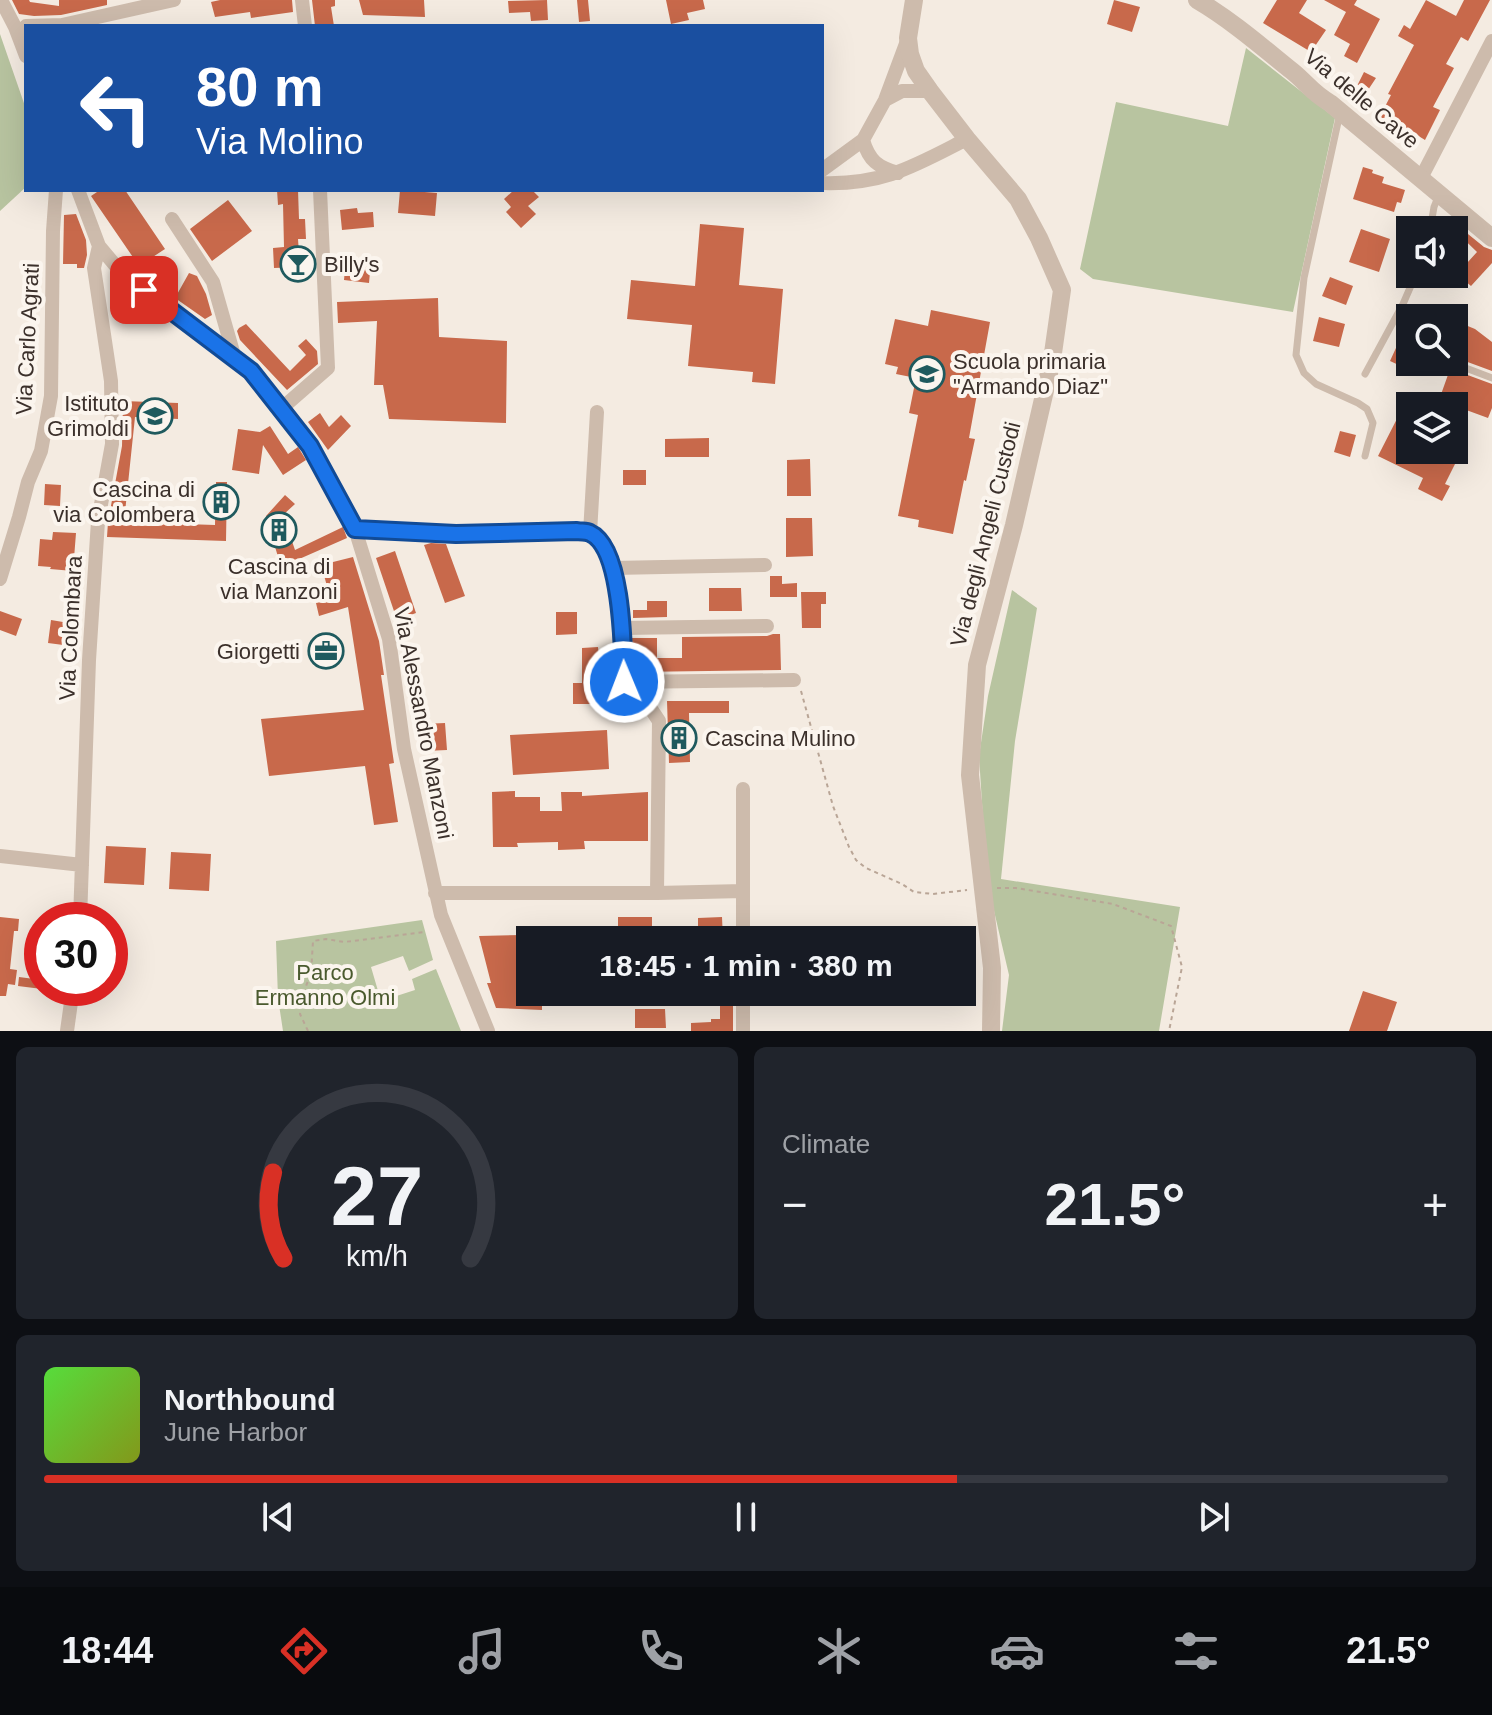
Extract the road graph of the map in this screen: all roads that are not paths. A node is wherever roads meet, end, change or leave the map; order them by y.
1 (1, 0) edge
2 (174, 0) edge
3 (302, 0) edge
4 (914, 0) edge
5 (1197, 0) edge
6 (66, 24) edge
7 (305, 24) edge
8 (22, 26) edge
9 (908, 38) junction
10 (1492, 41) edge
11 (930, 91) junction
12 (885, 100) junction
13 (1335, 107) junction
14 (967, 139) junction
15 (863, 140) junction
16 (824, 169) edge
17 (898, 173) junction
18 (1421, 178) junction
19 (824, 183) edge
20 (56, 192) edge
21 (79, 192) edge
22 (320, 192) edge
23 (1441, 194) junction
24 (1432, 216) edge
25 (172, 219) dead end
26 (1492, 238) edge
27 (99, 246) junction
28 (1410, 288) edge
29 (235, 359) junction
30 (1468, 369) edge
31 (1365, 374) dead end
32 (1492, 378) edge
33 (281, 409) junction
34 (597, 412) dead end
35 (1365, 456) dead end
36 (355, 529) junction
37 (590, 533) junction
38 (765, 565) dead end
39 (613, 568) junction
40 (0, 579) edge
41 (767, 626) dead end
42 (622, 628) junction
43 (794, 680) dead end
44 (633, 682) junction
45 (743, 789) dead end
46 (0, 856) edge
47 (82, 865) junction
48 (743, 891) junction
49 (435, 893) junction
50 (657, 893) junction
51 (81, 902) edge
52 (743, 926) edge
53 (70, 1006) edge
54 (743, 1006) edge
55 (67, 1031) edge
56 (488, 1031) edge
57 (743, 1031) edge
58 (991, 1031) edge

1 - 8 street
2 - 6 street
3 - 7 street
4 - 9 street, Via degli Angeli Custodi
5 - 13 street, Via delle Cave
9 - 11 street, Via degli Angeli Custodi
9 - 12 street
10 - 18 street
11 - 12 street
11 - 14 street, Via degli Angeli Custodi
12 - 15 street
13 - 18 street, Via delle Cave
13 - 35 lane
14 - 17 street
14 - 58 street, Via degli Angeli Custodi
15 - 16 street
15 - 17 street
17 - 19 street
18 - 23 street, Via delle Cave
20 - 40 street, Via Carlo Agrati
21 - 27 street, Via Alessandro Manzoni
22 - 33 street
23 - 24 lane
23 - 26 street, Via delle Cave
25 - 29 street, Via Alessandro Manzoni
27 - 29 street, Via Alessandro Manzoni
27 - 47 street, Via Colombara
28 - 31 lane
29 - 33 street, Via Alessandro Manzoni
30 - 32 lane
33 - 36 street, Via Alessandro Manzoni
34 - 37 street
36 - 37 street
36 - 49 street, Via Alessandro Manzoni
37 - 39 street
38 - 39 street
39 - 42 street
41 - 42 street
42 - 44 street
43 - 44 street
44 - 50 street
45 - 48 street
46 - 47 street
47 - 51 street, Via Colombara
48 - 50 street
48 - 52 street
49 - 50 street
49 - 56 street, Via Alessandro Manzoni
53 - 55 street
54 - 57 street

